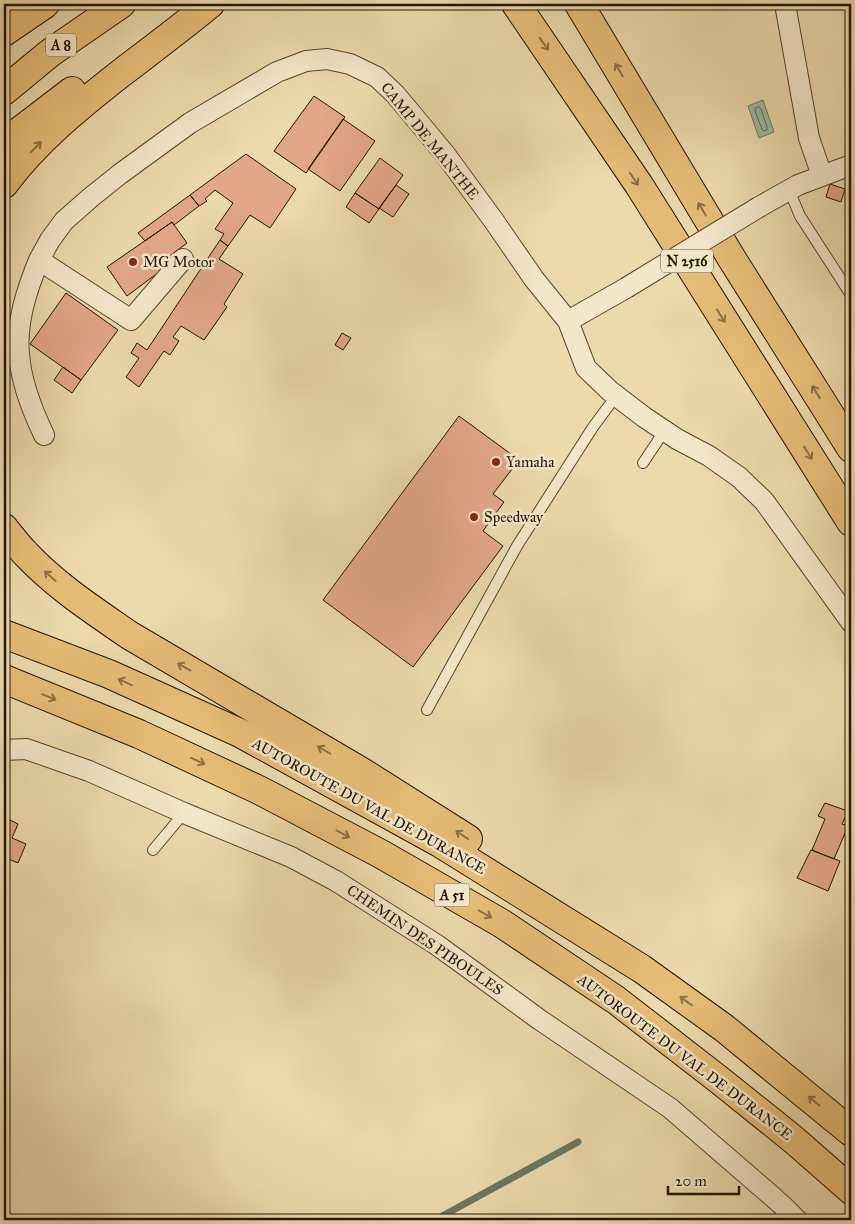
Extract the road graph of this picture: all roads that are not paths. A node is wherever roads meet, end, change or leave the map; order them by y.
1 (45, 4) edge
2 (121, 4) edge
3 (186, 4) edge
4 (210, 4) edge
5 (516, 4) edge
6 (579, 4) edge
7 (785, 4) edge
8 (4, 32) edge
9 (4, 91) edge
10 (4, 143) edge
11 (851, 165) edge
12 (822, 176) junction
13 (4, 184) edge
14 (789, 190) junction
15 (183, 258) dead end
16 (39, 260) junction
17 (851, 295) edge
18 (568, 321) junction
19 (616, 396) junction
20 (665, 430) junction
21 (44, 435) dead end
22 (851, 448) edge
23 (643, 462) dead end
24 (851, 522) edge
25 (4, 528) edge
26 (851, 622) edge
27 (4, 634) edge
28 (4, 679) edge
29 (427, 710) dead end
30 (4, 750) edge
31 (184, 813) junction
32 (153, 850) dead end
33 (642, 969) junction
34 (851, 1132) edge
35 (851, 1190) edge
36 (797, 1220) edge

1 - 8 highway
2 - 9 highway, A 8
3 - 10 highway
13 -> 4 highway
5 -> 24 highway, N 2516
22 -> 6 highway, N 2516
7 - 12 street
11 - 12 street
12 - 14 street
14 - 17 lane
14 - 18 street, bridge
15 - 16 street
16 - 18 street, CAMP DE MANTHE
16 - 21 street, CAMP DE MANTHE
18 - 19 street, CAMP DE MANTHE
19 - 20 street, CAMP DE MANTHE
19 - 29 lane
20 - 23 lane
20 - 26 street, CAMP DE MANTHE
33 -> 25 highway
33 -> 27 highway, AUTOROUTE DU VAL DE DURANCE / A 51
28 -> 35 highway, AUTOROUTE DU VAL DE DURANCE / A 51
30 - 31 street, CHEMIN DES PIBOULES
31 - 32 lane
31 - 36 street, CHEMIN DES PIBOULES
34 -> 33 highway, AUTOROUTE DU VAL DE DURANCE / A 51

